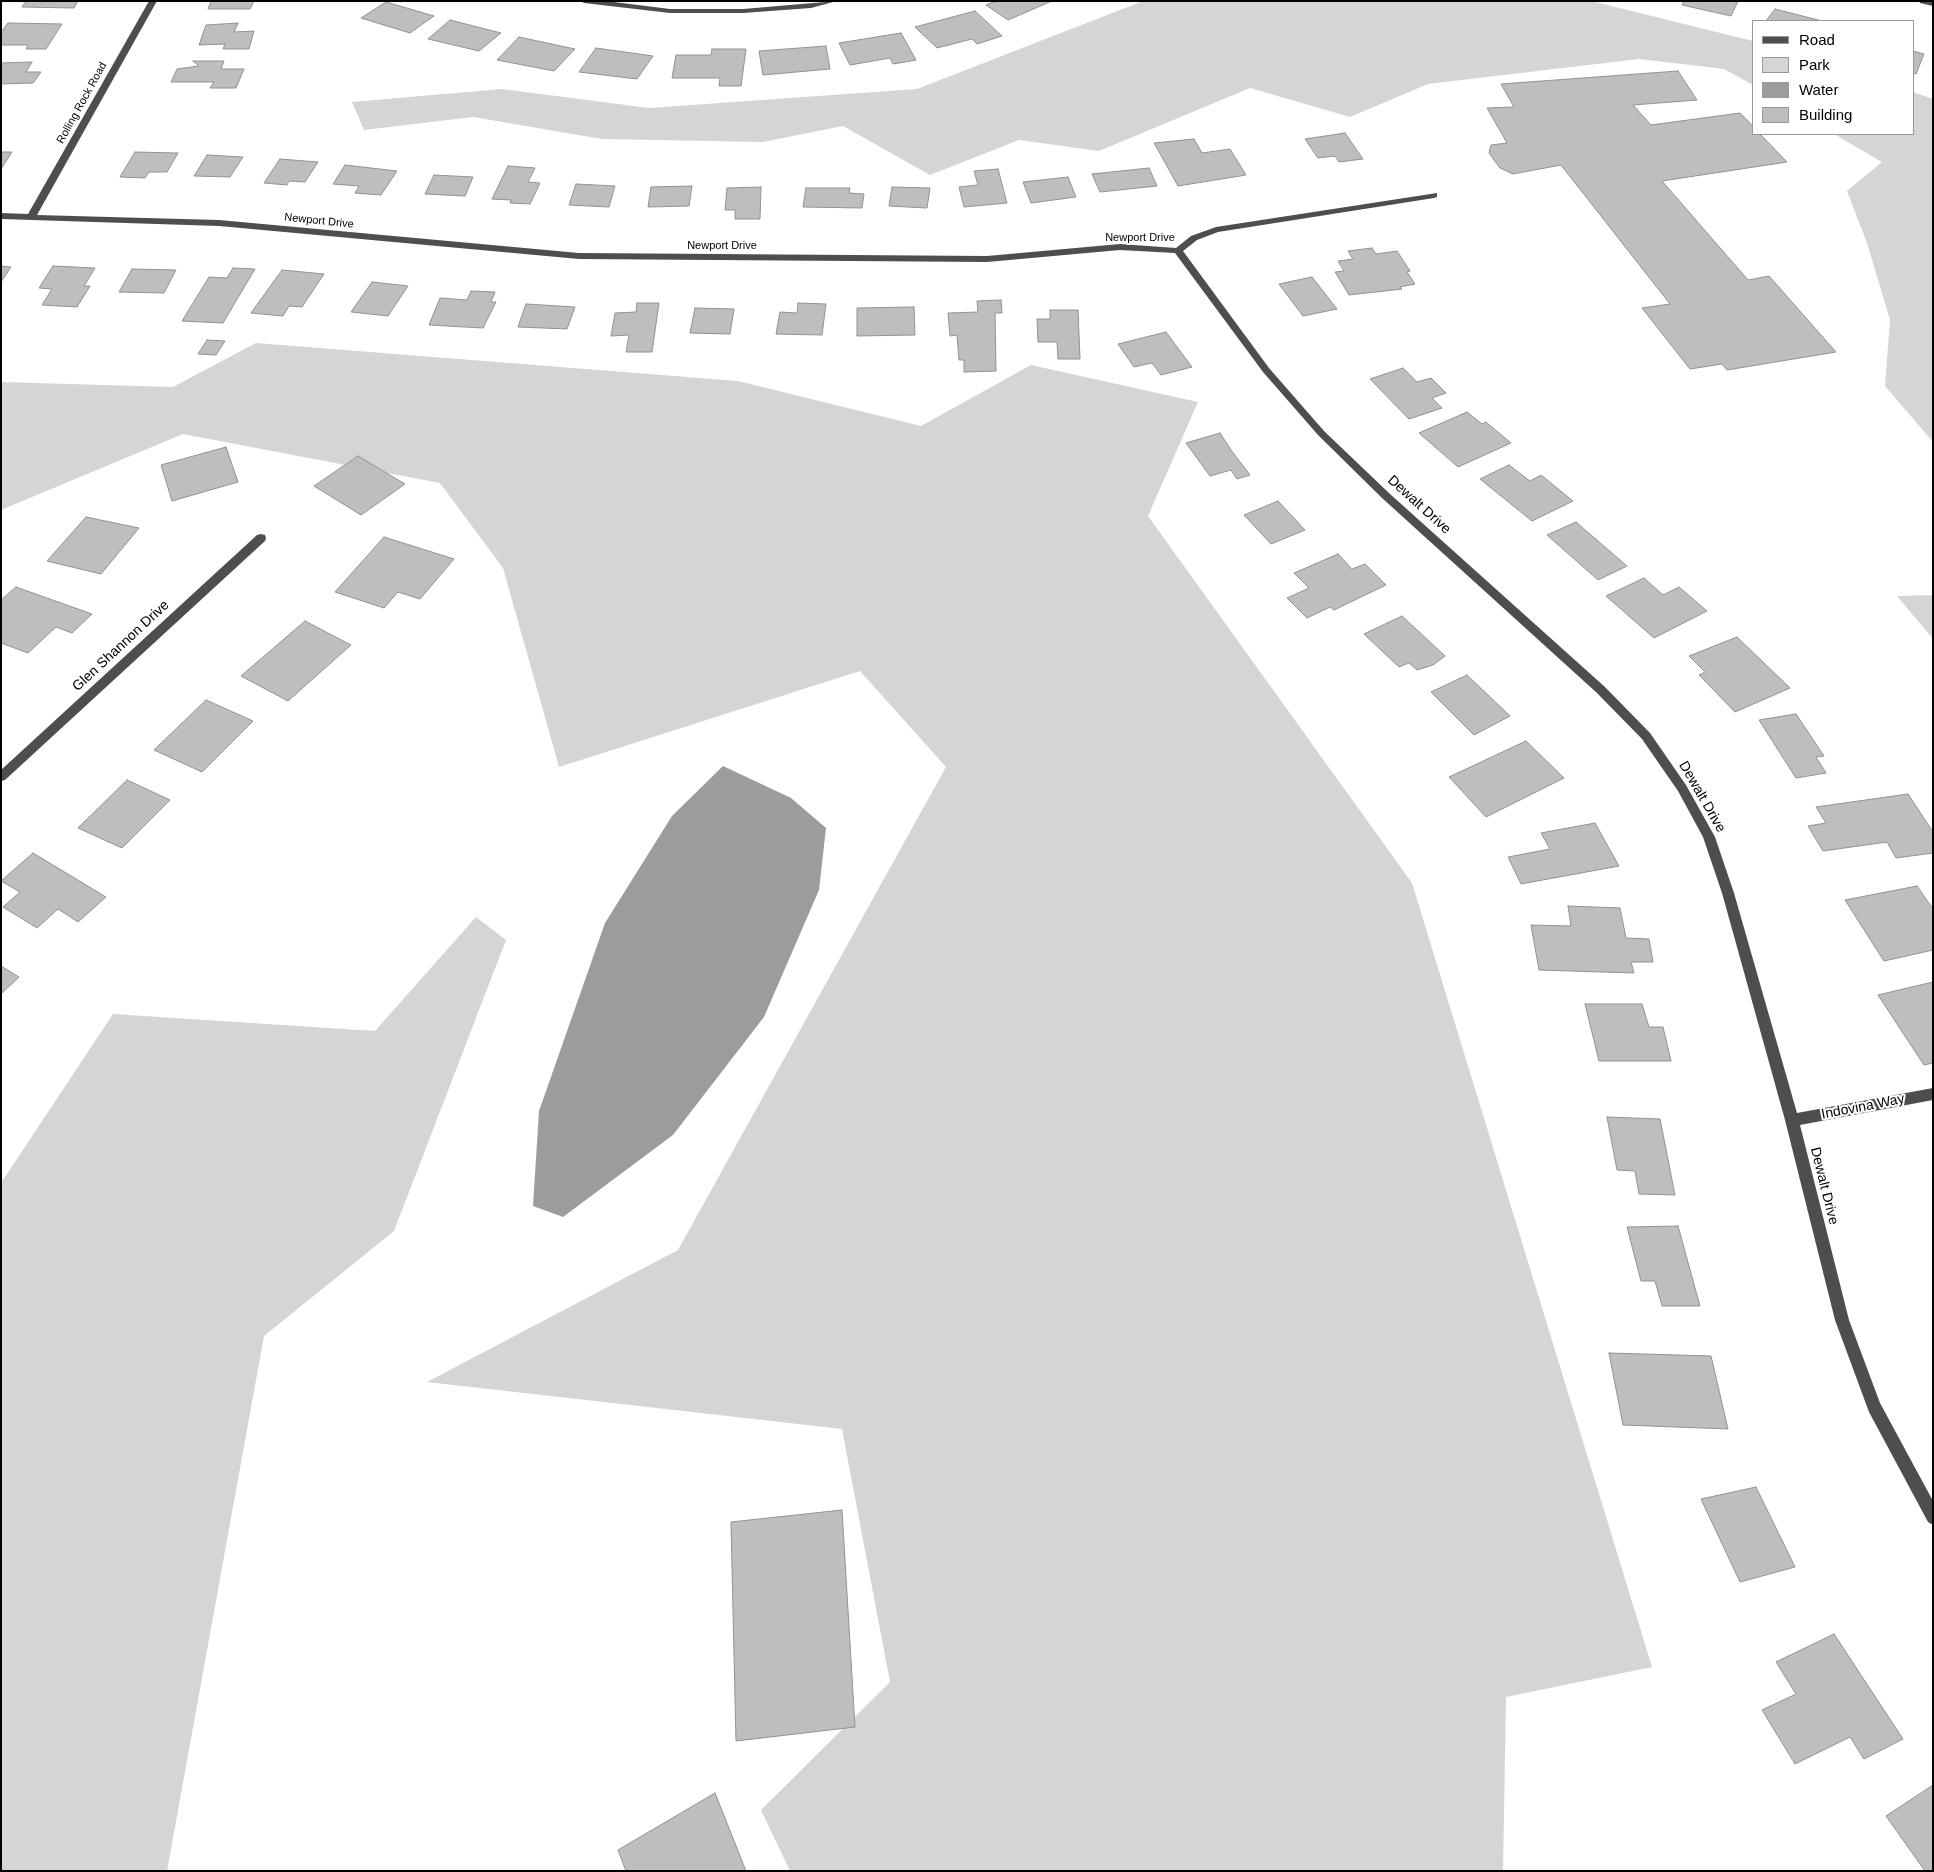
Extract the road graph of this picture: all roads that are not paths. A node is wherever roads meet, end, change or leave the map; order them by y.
1 (153, 1) edge
2 (584, 1) edge
3 (833, 1) edge
4 (1923, 1) edge
5 (1933, 4) edge
6 (1434, 195) dead end
7 (32, 215) junction
8 (1, 216) edge
9 (1178, 251) junction
10 (260, 538) dead end
11 (1, 777) edge
12 (1933, 1094) edge
13 (1792, 1120) junction
14 (1933, 1517) edge

1 - 7 street, Rolling Rock Road
2 - 3 street
4 - 5 street
6 - 9 street, Newport Drive
7 - 8 street, Newport Drive
7 - 9 street, Newport Drive
9 - 13 street, Dewalt Drive
10 - 11 street, Glen Shannon Drive
12 - 13 street, Indovina Way
13 - 14 street, Dewalt Drive

